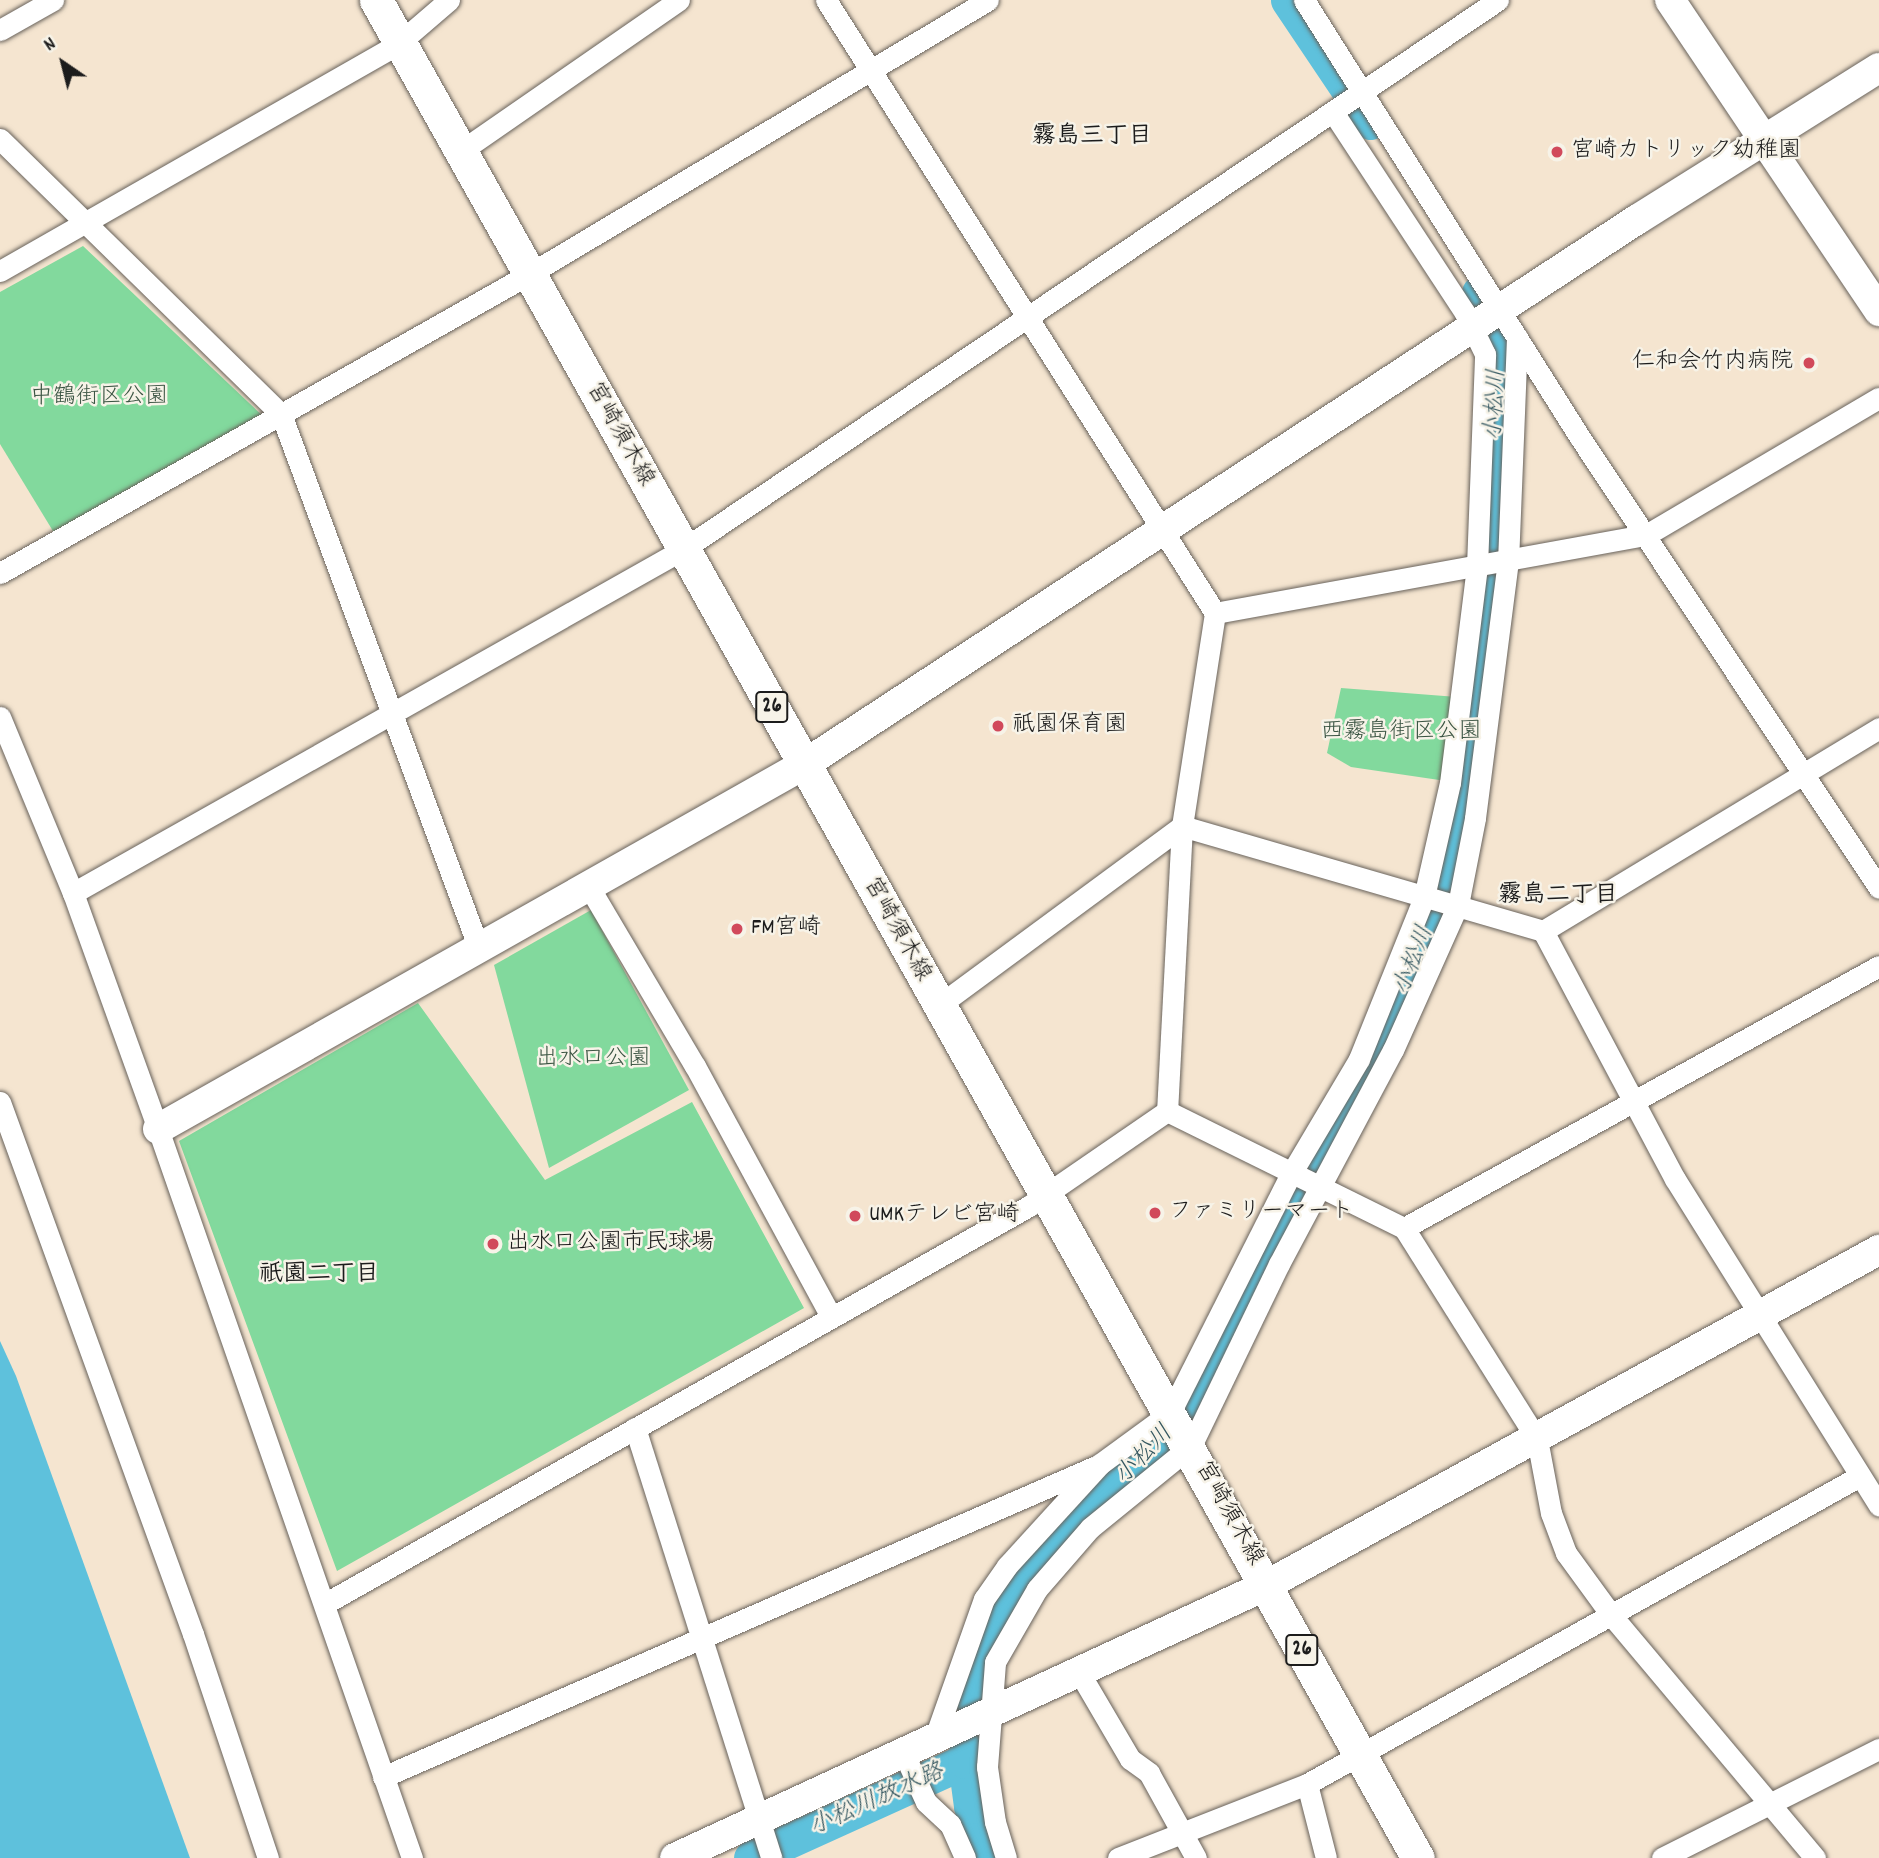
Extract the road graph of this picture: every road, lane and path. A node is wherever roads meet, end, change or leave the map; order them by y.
1 (53, 0) edge
2 (376, 0) edge
3 (449, 0) edge
4 (679, 0) edge
5 (826, 0) edge
6 (988, 0) edge
7 (1304, 0) edge
8 (1498, 0) edge
9 (1670, 0) edge
10 (0, 30) edge
11 (399, 43) junction
12 (1879, 68) edge
13 (869, 70) junction
14 (1363, 91) junction
15 (1333, 112) junction
16 (0, 139) edge
17 (1764, 140) junction
18 (461, 151) junction
19 (86, 223) junction
20 (1, 268) edge
21 (531, 273) junction
22 (1501, 310) junction
23 (1879, 311) edge
24 (1025, 317) junction
25 (1473, 328) junction
26 (1517, 337) junction
27 (1879, 398) edge
28 (281, 414) junction
29 (1161, 530) junction
30 (1646, 536) junction
31 (682, 550) junction
32 (1492, 564) junction
33 (0, 573) edge
34 (1215, 613) junction
35 (395, 716) junction
36 (0, 717) edge
37 (1879, 727) edge
38 (805, 764) junction
39 (1805, 774) junction
40 (1182, 826) junction
41 (589, 887) junction
42 (1879, 888) edge
43 (73, 893) junction
44 (1424, 897) junction
45 (1458, 905) junction
46 (1543, 931) junction
47 (478, 946) junction
48 (1879, 966) edge
49 (938, 1006) junction
50 (0, 1102) edge
51 (1634, 1102) junction
52 (1167, 1111) junction
53 (158, 1129) junction
54 (1292, 1172) junction
55 (1321, 1184) junction
56 (1046, 1192) junction
57 (1404, 1228) junction
58 (1879, 1250) edge
59 (831, 1317) junction
60 (1757, 1317) junction
61 (635, 1428) junction
62 (1183, 1433) junction
63 (1537, 1439) junction
64 (1100, 1464) junction
65 (1860, 1476) junction
66 (1879, 1505) edge
67 (1267, 1585) junction
68 (326, 1603) junction
69 (1612, 1616) junction
70 (700, 1635) junction
71 (1079, 1672) junction
72 (986, 1716) junction
73 (944, 1734) junction
74 (1879, 1749) edge
75 (904, 1754) junction
76 (1360, 1755) junction
77 (383, 1777) junction
78 (1307, 1784) junction
79 (1771, 1804) junction
80 (761, 1818) junction
81 (1183, 1832) junction
82 (268, 1858) edge
83 (412, 1858) edge
84 (675, 1858) edge
85 (771, 1858) edge
86 (965, 1858) edge
87 (1006, 1858) edge
88 (1118, 1858) edge
89 (1196, 1858) edge
90 (1326, 1858) edge
91 (1418, 1858) edge
92 (1662, 1858) edge
93 (1815, 1858) edge

1 - 10 street
2 - 11 main road, 宮崎須木線 / 26
3 - 11 street
4 - 18 street
5 - 13 street
6 - 13 street
7 - 14 street
8 - 14 street
9 - 17 street
11 - 18 main road, 宮崎須木線 / 26
11 - 19 street
12 - 17 street
13 - 21 street
13 - 24 street
14 - 15 street
14 - 22 street
15 - 24 street
15 - 25 street
16 - 19 street
17 - 22 street
17 - 23 street
18 - 21 main road, 宮崎須木線 / 26
19 - 20 street
19 - 28 street
21 - 28 street
21 - 31 main road, 宮崎須木線 / 26
22 - 25 street
22 - 26 street
24 - 29 street
24 - 31 street
25 - 29 street
25 - 32 street
26 - 30 street
26 - 32 street
27 - 30 street
28 - 33 street
28 - 35 street
29 - 34 street
29 - 38 street
30 - 32 street
30 - 39 street
31 - 35 street
31 - 38 main road, 宮崎須木線 / 26
32 - 34 street
32 - 44 street
32 - 45 street
34 - 40 street
35 - 43 street
35 - 47 street
36 - 43 street
37 - 39 street
38 - 41 street
38 - 49 main road, 宮崎須木線 / 26
39 - 42 street
39 - 46 street
40 - 44 street
40 - 49 street
40 - 52 street
41 - 47 street
41 - 59 street
43 - 53 street
44 - 45 street
44 - 54 street
45 - 46 street
45 - 55 street
46 - 51 street
47 - 53 street
48 - 51 street
49 - 56 main road, 宮崎須木線 / 26
50 - 82 street
51 - 57 street
51 - 60 street
52 - 54 street
52 - 56 street
53 - 68 street
54 - 55 street
54 - 62 street
55 - 57 street
55 - 62 street
56 - 59 street
56 - 62 main road, 宮崎須木線 / 26
57 - 63 street
58 - 60 street
59 - 61 street
60 - 63 street
60 - 65 street
61 - 68 street
61 - 70 street
62 - 64 street
62 - 67 main road, 宮崎須木線 / 26
62 - 72 street
63 - 67 street
63 - 69 street
64 - 70 street
64 - 73 street
65 - 66 street
65 - 69 street
67 - 71 street
67 - 76 main road, 宮崎須木線 / 26
68 - 77 street
69 - 76 street
69 - 79 street
70 - 77 street
70 - 80 street
71 - 72 street
71 - 81 street
72 - 73 street
72 - 87 street
73 - 75 street
74 - 79 street
75 - 80 street
75 - 86 street
76 - 78 street
76 - 91 main road, 宮崎須木線 / 26
77 - 83 street
78 - 81 street
78 - 90 street
79 - 92 street
79 - 93 street
80 - 84 street
80 - 85 street
81 - 88 street
81 - 89 street

